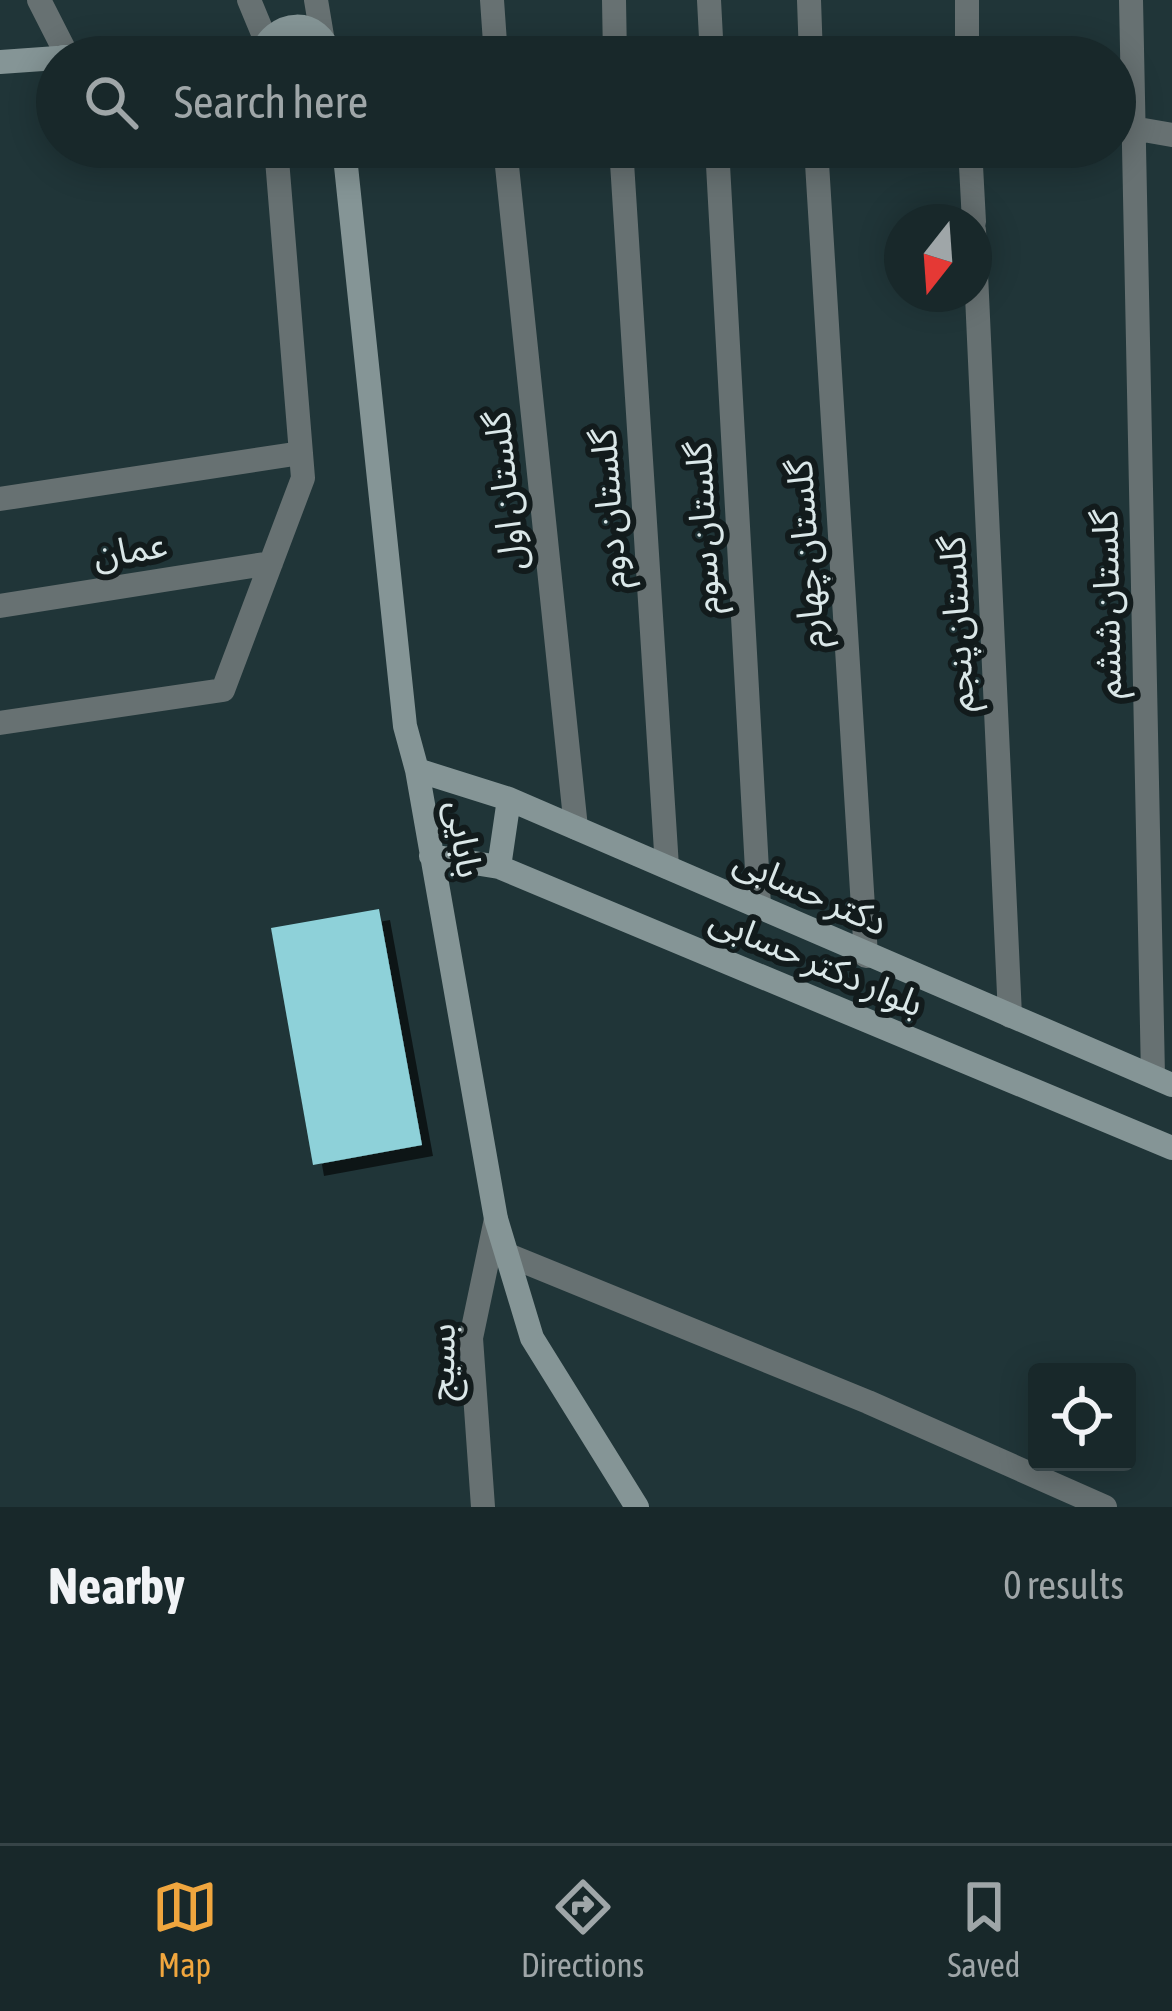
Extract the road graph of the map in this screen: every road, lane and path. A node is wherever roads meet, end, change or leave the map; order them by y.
1 (39, 0) edge
2 (249, 0) edge
3 (316, 0) edge
4 (492, 0) edge
5 (614, 0) edge
6 (709, 0) edge
7 (809, 0) edge
8 (967, 0) edge
9 (1131, 0) edge
10 (54, 36) edge
11 (258, 36) edge
12 (273, 36) edge
13 (317, 36) edge
14 (324, 36) edge
15 (495, 36) edge
16 (615, 36) edge
17 (711, 36) edge
18 (810, 36) edge
19 (967, 36) edge
20 (1129, 36) edge
21 (36, 59) edge
22 (0, 62) edge
23 (1136, 129) edge
24 (1172, 135) edge
25 (278, 168) edge
26 (346, 168) edge
27 (507, 168) edge
28 (622, 168) edge
29 (718, 168) edge
30 (817, 168) edge
31 (971, 168) edge
32 (1125, 168) edge
33 (973, 204) edge
34 (978, 312) edge
35 (301, 453) junction
36 (0, 499) edge
37 (271, 562) junction
38 (0, 605) edge
39 (0, 723) edge
40 (417, 770) junction
41 (509, 799) junction
42 (576, 827) junction
43 (431, 856) junction
44 (499, 867) junction
45 (667, 867) junction
46 (759, 906) junction
47 (866, 956) junction
48 (1010, 1016) junction
49 (1162, 1081) edge
50 (1172, 1148) edge
51 (496, 1219) junction
52 (508, 1255) junction
53 (483, 1507) edge
54 (637, 1507) edge
55 (1105, 1507) edge

1 - 10 street
2 - 11 street
3 - 14 street
4 - 15 street
5 - 16 street
6 - 17 street
7 - 18 street
8 - 19 street
9 - 20 street, گلستان ششم
12 - 13 street
21 - 22 street
23 - 24 street
25 - 35 street
26 - 40 street, بابایی
27 - 42 street, گلستان اول
28 - 45 street, گلستان دوم
29 - 46 street, گلستان سوم
30 - 47 street, گلستان چهارم
31 - 33 street, گلستان پنجم
32 - 49 street, گلستان ششم
34 - 48 street, گلستان پنجم
35 - 36 street
35 - 37 street
37 - 38 street, عمان
37 - 39 street
40 - 41 street, دکتر حسابی
40 - 43 street, بابایی
41 - 42 street, دکتر حسابی
41 - 44 street
42 - 45 street, دکتر حسابی
43 - 44 street, بلوار دکتر حسابی
43 - 51 street, بابایی
44 - 50 street, بلوار دکتر حسابی
45 - 46 street, دکتر حسابی
46 - 47 street, دکتر حسابی
47 - 48 street, دکتر حسابی
48 - 49 street, دکتر حسابی
51 - 52 street, بابایی
51 - 53 street, بسیج
52 - 54 street, بابایی
52 - 55 street

